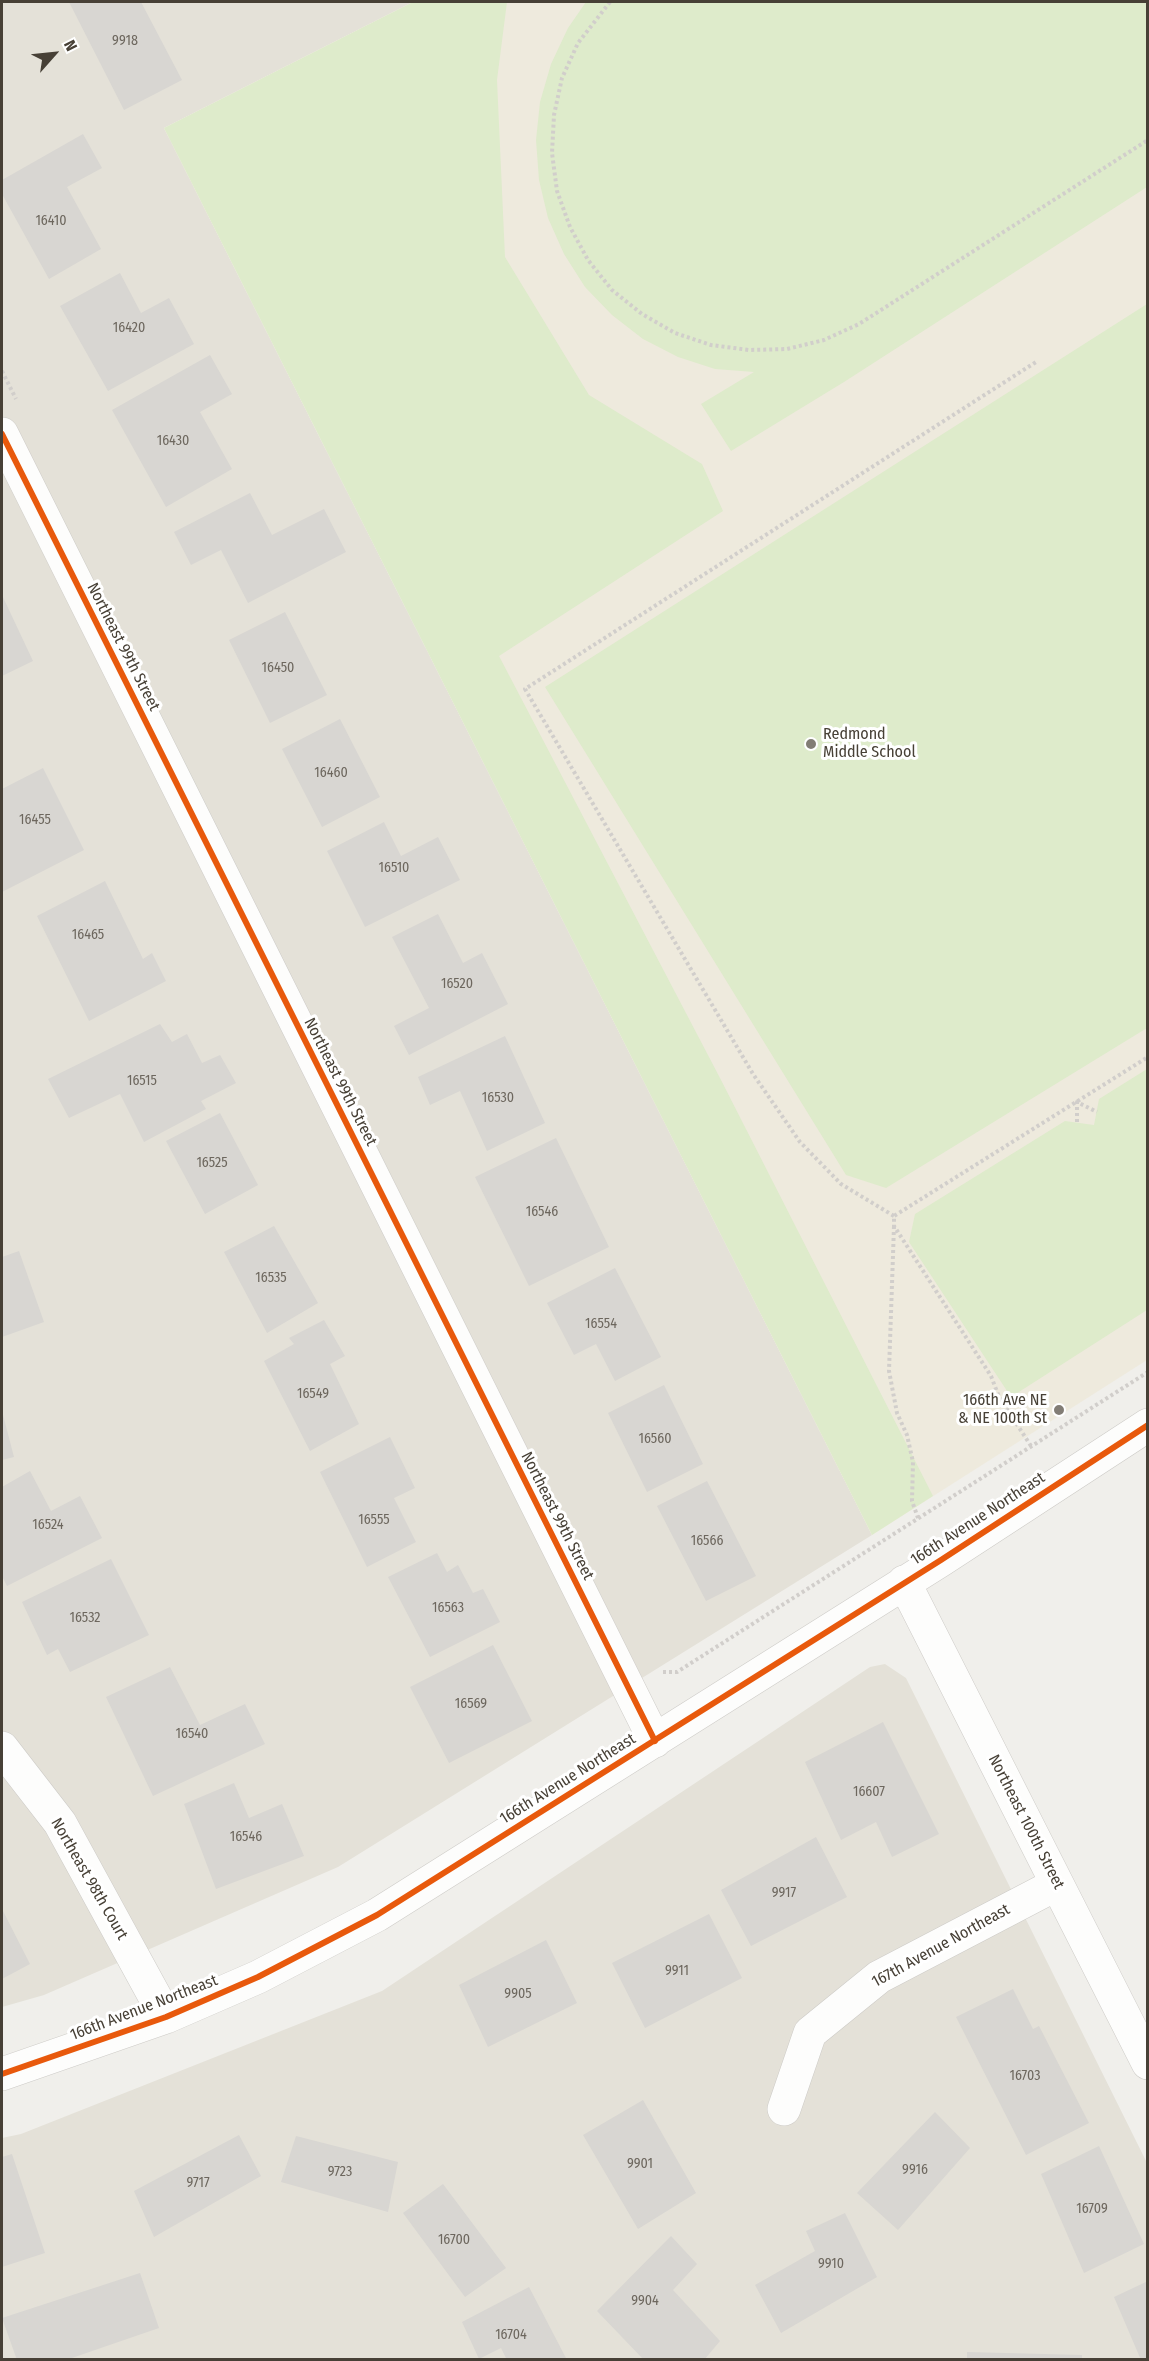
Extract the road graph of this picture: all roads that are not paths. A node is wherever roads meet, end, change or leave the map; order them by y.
1 (2, 434) edge
2 (9, 469) edge
3 (1148, 1425) edge
4 (904, 1582) junction
5 (656, 1741) junction
6 (2, 1748) edge
7 (1057, 1884) junction
8 (166, 2017) junction
9 (1148, 2063) edge
10 (2, 2074) edge
11 (784, 2109) dead end

1 - 2 street, Northeast 99th Street
2 - 5 street, Northeast 99th Street
3 - 4 street, 166th Avenue Northeast
4 - 5 street, 166th Avenue Northeast
4 - 7 street, Northeast 100th Street
5 - 8 street, 166th Avenue Northeast
6 - 8 street, Northeast 98th Court
7 - 9 street, Northeast 100th Street
7 - 11 street, 167th Avenue Northeast
8 - 10 street, 166th Avenue Northeast

